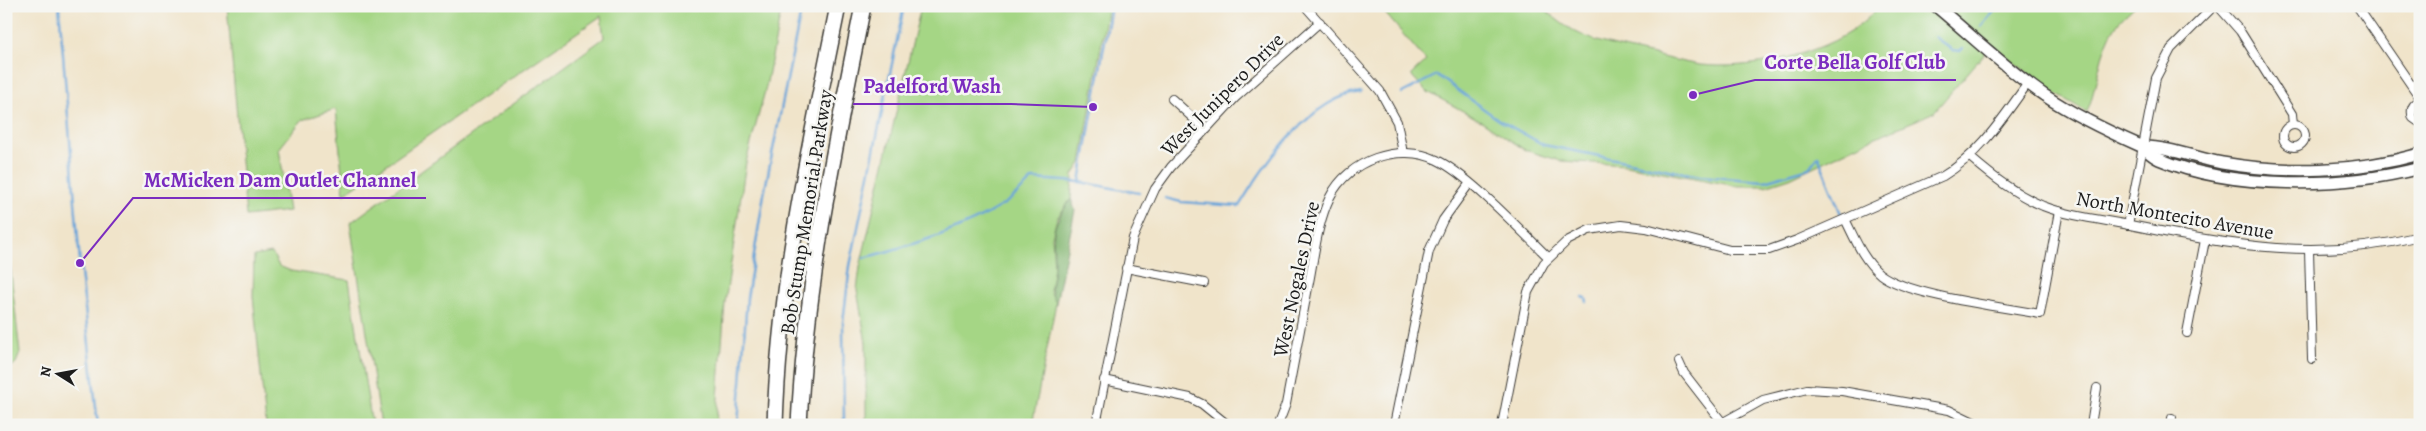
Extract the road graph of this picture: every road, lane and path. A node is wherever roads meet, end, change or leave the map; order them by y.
1 (838, 6) edge
2 (863, 6) edge
3 (1306, 6) edge
4 (1936, 6) edge
5 (2216, 6) edge
6 (2357, 6) edge
7 (1320, 22) junction
8 (2028, 83) junction
9 (1172, 99) dead end
10 (2420, 100) edge
11 (2420, 123) edge
12 (2294, 125) dead end
13 (1205, 129) junction
14 (2143, 147) junction
15 (1403, 153) junction
16 (2420, 154) edge
17 (1971, 158) junction
18 (2420, 168) edge
19 (1470, 184) junction
20 (2059, 211) junction
21 (1845, 219) junction
22 (2128, 225) junction
23 (2418, 237) edge
24 (2205, 240) junction
25 (2420, 247) edge
26 (2309, 250) junction
27 (1548, 257) junction
28 (1126, 268) junction
29 (1204, 283) dead end
30 (2187, 333) dead end
31 (2312, 359) dead end
32 (1679, 362) dead end
33 (1104, 380) junction
34 (2097, 388) dead end
35 (1720, 423) edge
36 (775, 425) edge
37 (799, 425) edge
38 (1096, 425) edge
39 (1228, 425) edge
40 (1278, 425) edge
41 (1394, 425) edge
42 (1502, 425) edge
43 (1980, 425) edge
44 (2091, 425) edge

1 - 36 highway, Bob Stump Memorial Parkway
2 - 37 highway, Bob Stump Memorial Parkway
3 - 7 street
4 - 8 street
5 - 12 street
5 - 14 street
6 - 10 street
7 - 13 street, West Junipero Drive
7 - 15 street
8 - 14 street
8 - 17 street
9 - 13 street
10 - 11 street
13 - 28 street, West Junipero Drive
14 - 16 street
14 - 18 street
14 - 22 street
15 - 19 street
15 - 40 street, West Nogales Drive
17 - 20 street, North Montecito Avenue
17 - 21 street
19 - 27 street
19 - 41 street
20 - 21 street
20 - 22 street, North Montecito Avenue
21 - 27 street
22 - 24 street, North Montecito Avenue
23 - 25 street
23 - 26 street, North Montecito Avenue
24 - 26 street, North Montecito Avenue
24 - 30 street
26 - 31 street
27 - 42 street
28 - 29 street
28 - 33 street, West Junipero Drive
32 - 35 street
33 - 38 street, West Junipero Drive
33 - 39 street
34 - 44 street
35 - 43 street

